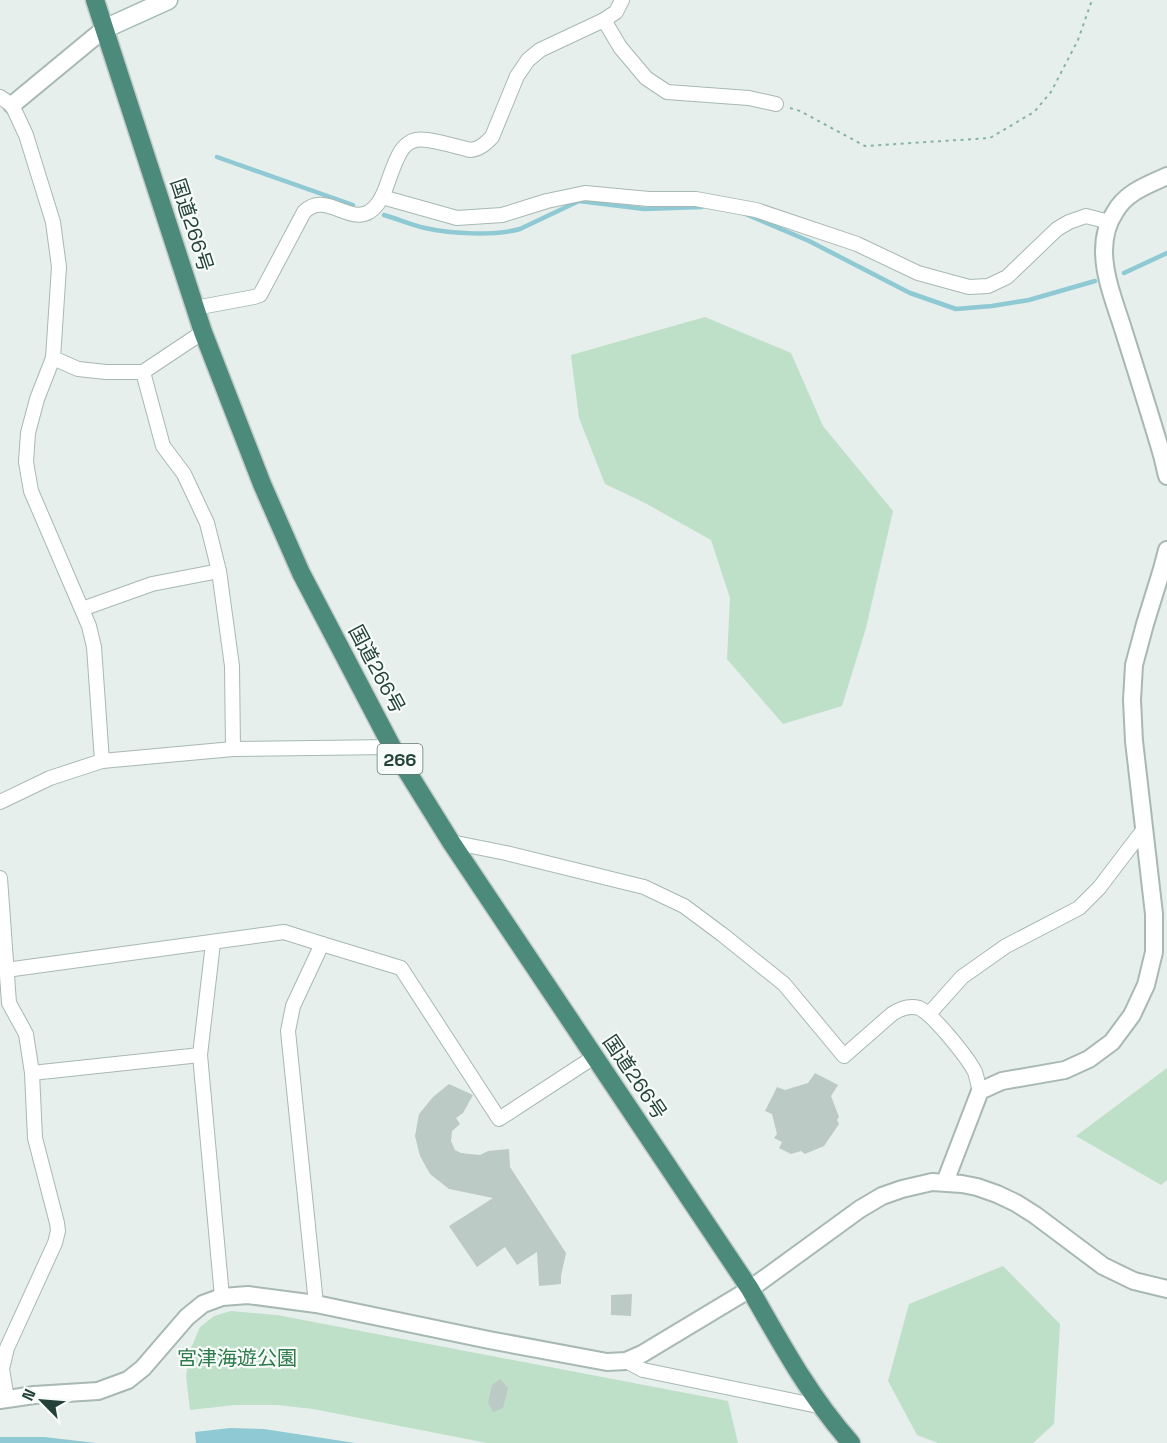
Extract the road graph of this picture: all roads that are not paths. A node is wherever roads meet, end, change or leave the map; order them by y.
1 (95, 0) edge
2 (168, 0) edge
3 (622, 0) edge
4 (604, 20) junction
5 (104, 29) junction
6 (6, 101) edge
7 (776, 104) road end
8 (1167, 176) edge
9 (382, 197) junction
10 (1109, 222) junction
11 (195, 308) junction
12 (203, 332) junction
13 (53, 358) junction
14 (143, 372) junction
15 (1167, 476) edge
16 (1167, 550) edge
17 (219, 571) junction
18 (82, 609) junction
19 (392, 747) junction
20 (233, 749) junction
21 (102, 761) junction
22 (0, 802) edge
23 (1144, 830) junction
24 (451, 842) junction
25 (0, 878) edge
26 (2, 922) edge
27 (213, 943) junction
28 (322, 944) junction
29 (6, 970) junction
30 (929, 1014) junction
31 (200, 1055) junction
32 (594, 1056) junction
33 (32, 1073) junction
34 (980, 1091) junction
35 (945, 1182) junction
36 (750, 1289) junction
37 (1167, 1289) edge
38 (222, 1297) junction
39 (316, 1304) junction
40 (626, 1361) junction
41 (4, 1400) edge
42 (823, 1407) junction
43 (850, 1443) edge

1 - 5 highway, 国道266号 / 266
2 - 5 main road
3 - 4 street
4 - 7 street
4 - 9 street
5 - 6 street
5 - 11 highway, 国道266号 / 266
6 - 13 street
8 - 10 street
9 - 10 street
9 - 11 street
10 - 15 street
11 - 12 highway, 国道266号 / 266
12 - 14 street
12 - 19 highway, 国道266号 / 266
13 - 14 street
13 - 18 street
14 - 17 street
16 - 23 street
17 - 18 street
17 - 20 street
18 - 21 street
19 - 20 street
19 - 24 highway, 国道266号 / 266
20 - 21 street
21 - 22 street
23 - 30 street
23 - 34 street
24 - 30 street
24 - 32 highway, 国道266号 / 266
25 - 26 street
26 - 29 street
27 - 28 street
27 - 29 street
27 - 31 street
28 - 32 street
28 - 39 street
29 - 33 street
30 - 34 street
31 - 33 street
31 - 38 street
32 - 36 highway, 国道266号 / 266
33 - 41 street
34 - 35 street
35 - 36 street
35 - 37 street
36 - 40 street
36 - 42 highway, 国道266号 / 266
38 - 39 street
38 - 41 street
39 - 40 street
40 - 42 street
42 - 43 highway, 国道266号 / 266

